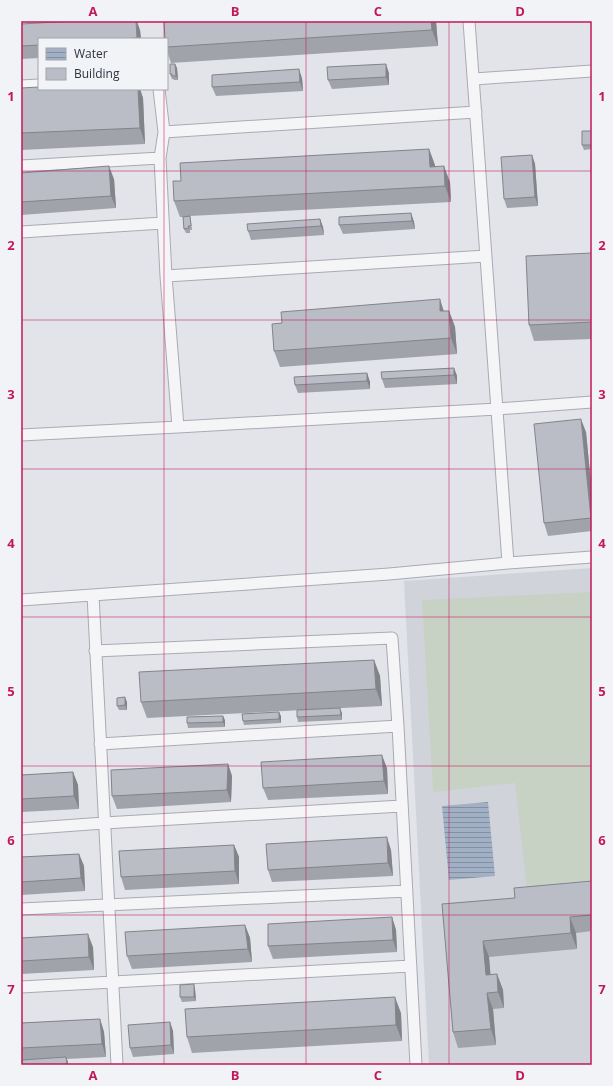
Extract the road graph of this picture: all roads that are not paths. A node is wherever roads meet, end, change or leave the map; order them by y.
1 (469, 21) edge
2 (592, 71) edge
3 (474, 79) junction
4 (38, 85) edge
5 (21, 86) edge
6 (159, 90) edge
7 (476, 112) junction
8 (164, 132) junction
9 (160, 158) junction
10 (21, 166) edge
11 (163, 223) junction
12 (21, 232) edge
13 (486, 256) junction
14 (166, 276) junction
15 (592, 402) edge
16 (497, 409) junction
17 (178, 427) junction
18 (21, 435) edge
19 (592, 557) edge
20 (508, 563) junction
21 (93, 595) junction
22 (21, 600) edge
23 (95, 651) junction
24 (398, 726) junction
25 (100, 744) junction
26 (402, 806) junction
27 (104, 823) junction
28 (21, 829) edge
29 (407, 891) junction
30 (109, 906) junction
31 (21, 910) edge
32 (411, 966) junction
33 (113, 982) junction
34 (21, 987) edge
35 (117, 1065) edge
36 (416, 1065) edge

1 - 3 lane
2 - 3 lane
3 - 7 lane
4 - 5 lane
6 - 8 lane
7 - 8 lane
7 - 13 lane
8 - 9 lane
9 - 10 lane
9 - 11 lane
11 - 12 lane
11 - 14 lane
13 - 14 lane
13 - 16 lane
14 - 17 lane
15 - 16 lane
16 - 17 lane
16 - 20 lane
17 - 18 lane
19 - 20 lane
20 - 21 lane
21 - 22 lane
21 - 23 lane
23 - 24 lane
23 - 25 lane
24 - 25 lane
24 - 26 lane
25 - 27 lane
26 - 27 lane
26 - 29 lane
27 - 28 lane
27 - 30 lane
29 - 30 lane
29 - 32 lane
30 - 31 lane
30 - 33 lane
32 - 33 lane
32 - 36 lane
33 - 34 lane
33 - 35 lane

